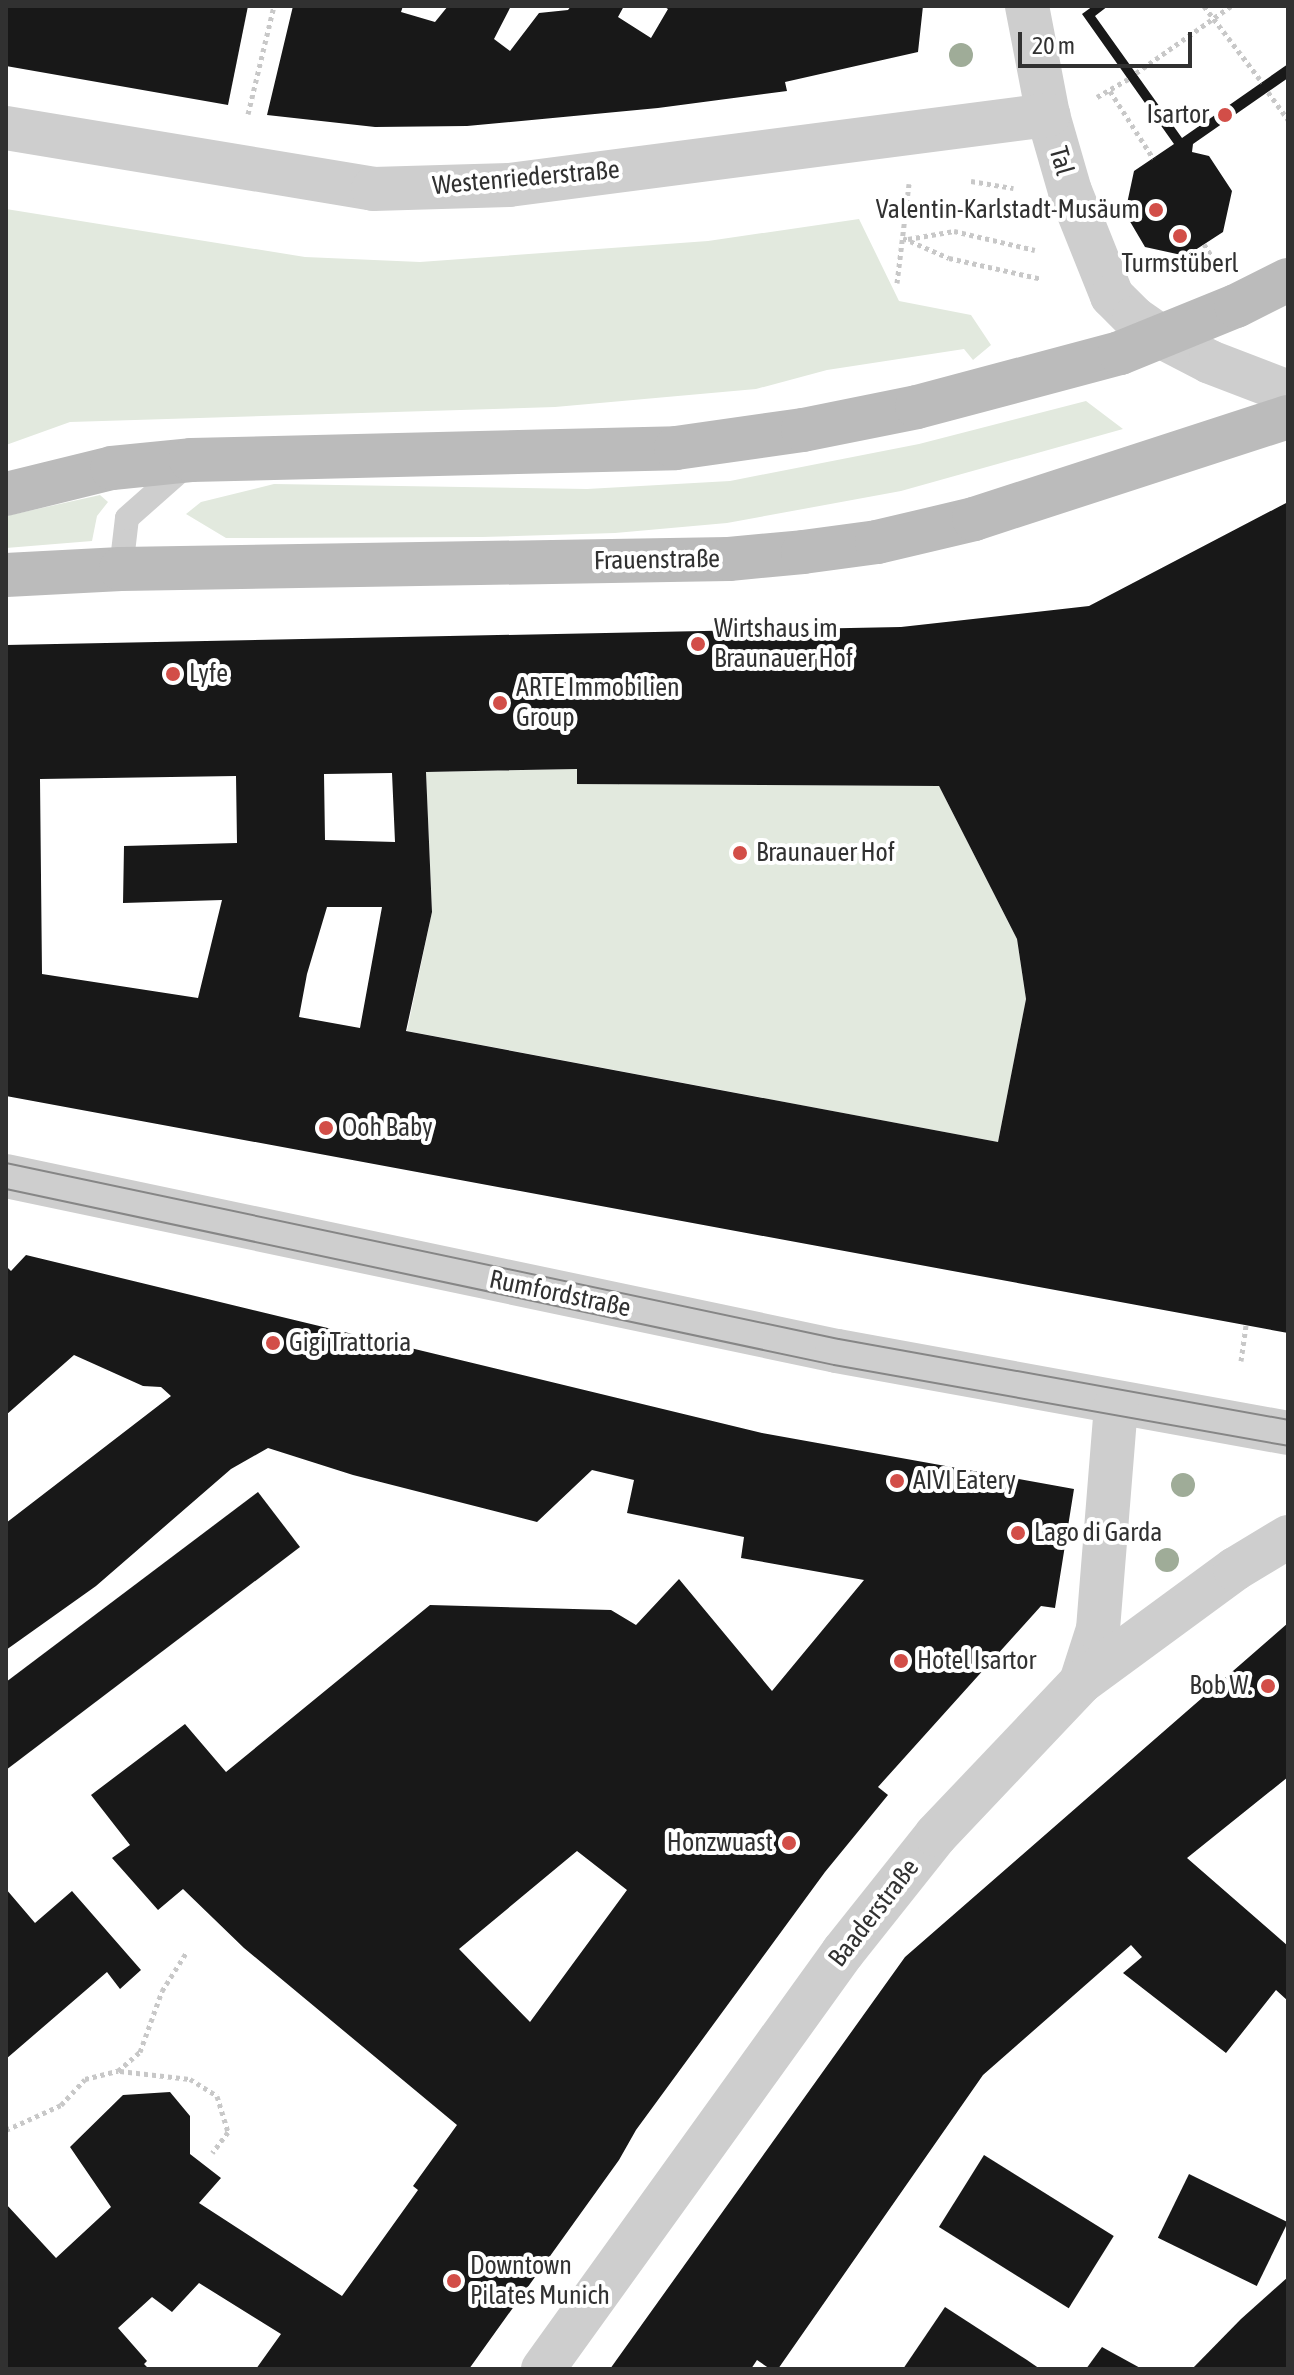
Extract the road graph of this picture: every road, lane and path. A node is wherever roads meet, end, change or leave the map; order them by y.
1 (274, 6) edge
2 (1027, 6) edge
3 (1204, 6) edge
4 (1231, 6) edge
5 (1213, 18) junction
6 (1136, 73) dead end
7 (1262, 82) dead end
8 (1110, 91) dead end
9 (1268, 92) dead end
10 (248, 110) dead end
11 (1048, 115) junction
12 (1288, 120) edge
13 (6, 128) edge
14 (909, 135) junction
15 (1153, 158) dead end
16 (905, 238) junction
17 (1204, 244) dead end
18 (1048, 253) dead end
19 (1216, 264) dead end
20 (1042, 279) dead end
21 (1288, 280) edge
22 (897, 283) dead end
23 (1160, 336) junction
24 (1288, 392) edge
25 (1288, 417) edge
26 (191, 460) junction
27 (6, 494) edge
28 (121, 569) junction
29 (6, 575) edge
30 (6, 1176) edge
31 (1246, 1325) dead end
32 (1241, 1361) dead end
33 (1116, 1404) junction
34 (1288, 1433) edge
35 (1288, 1537) edge
36 (1081, 1682) junction
37 (186, 1953) dead end
38 (118, 2071) junction
39 (6, 2130) edge
40 (212, 2153) dead end
41 (543, 2369) edge

1 - 10 path
2 - 11 street, Tal
3 - 5 path
4 - 5 path
5 - 6 path
5 - 7 path
8 - 15 path
9 - 12 path
11 - 14 street, Westenriederstraße
11 - 23 street, Tal
13 - 14 street, Westenriederstraße
14 - 16 path
16 - 18 path
16 - 20 path
16 - 22 path
17 - 19 path
21 - 23 main road
23 - 24 street, Tal
23 - 26 main road
25 - 28 main road, Frauenstraße
26 - 27 main road
26 - 28 lane
28 - 29 main road, Frauenstraße
30 - 33 street, Rumfordstraße
31 - 32 path
33 - 34 street, Rumfordstraße
33 - 36 street
35 - 36 street, Baaderstraße
36 - 41 street, Baaderstraße
37 - 38 path
38 - 39 path
38 - 40 path

